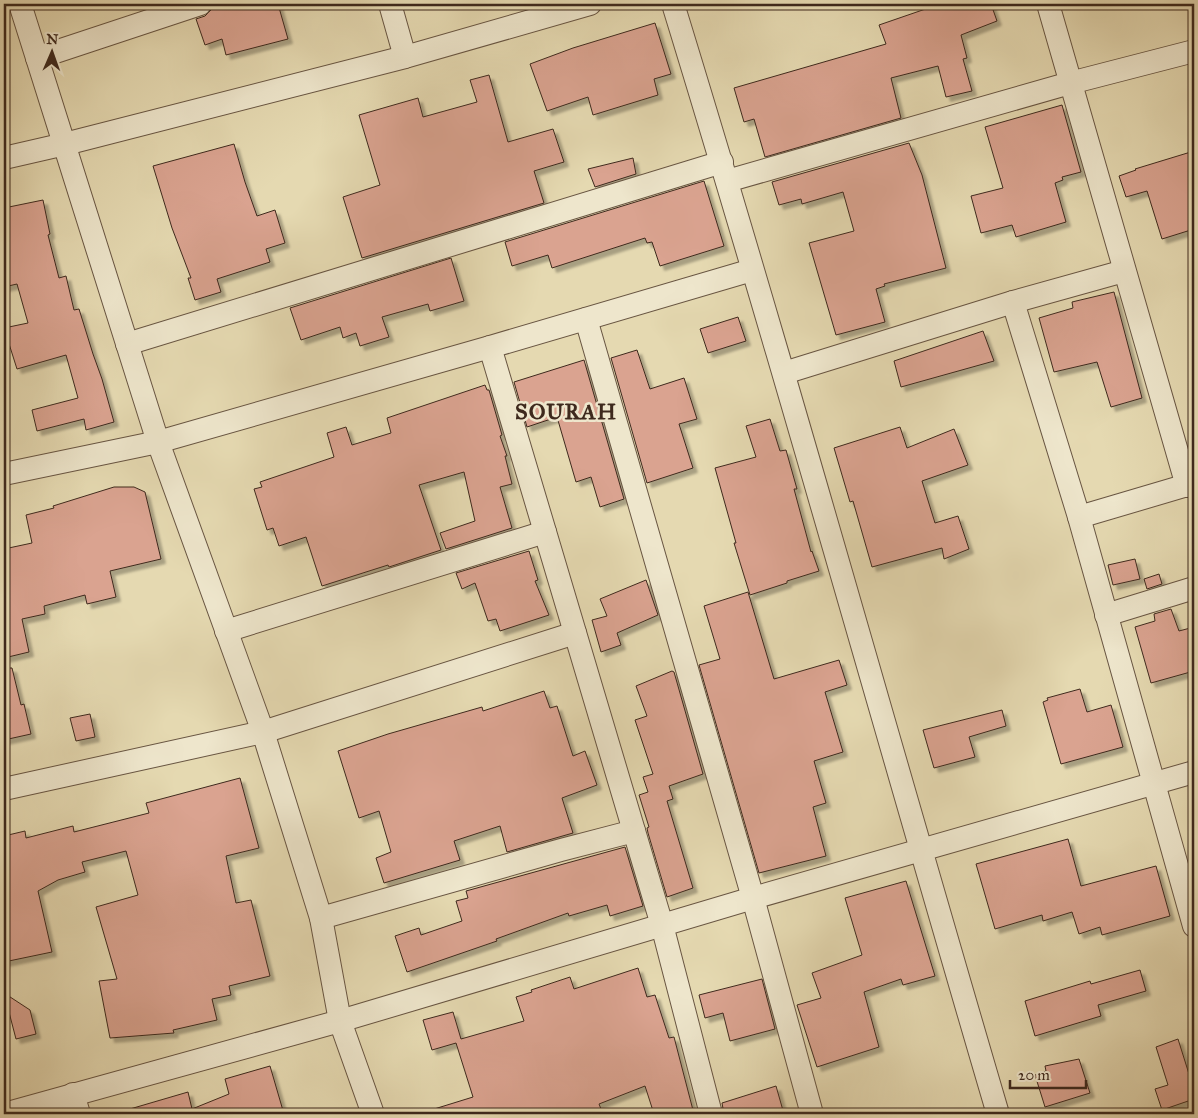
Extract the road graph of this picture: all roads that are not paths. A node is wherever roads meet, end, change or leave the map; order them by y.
1 (20, 4) edge
2 (200, 4) edge
3 (390, 4) edge
4 (590, 4) edge
5 (673, 4) edge
6 (1048, 4) edge
7 (1194, 51) edge
8 (405, 57) junction
9 (37, 58) junction
10 (1070, 83) junction
11 (65, 144) junction
12 (4, 158) edge
13 (724, 172) junction
14 (752, 270) junction
15 (1124, 271) junction
16 (1013, 302) junction
17 (586, 319) junction
18 (127, 344) junction
19 (490, 347) junction
20 (784, 372) junction
21 (158, 442) junction
22 (4, 474) edge
23 (1191, 484) edge
24 (1079, 517) junction
25 (545, 532) junction
26 (1194, 588) edge
27 (1106, 615) junction
28 (226, 631) junction
29 (575, 633) junction
30 (262, 732) junction
31 (1194, 772) edge
32 (1155, 784) junction
33 (4, 789) edge
34 (634, 832) junction
35 (920, 850) junction
36 (754, 898) junction
37 (321, 918) junction
38 (662, 926) junction
39 (1194, 926) edge
40 (340, 1021) junction
41 (76, 1104) edge
42 (4, 1114) edge
43 (373, 1114) edge
44 (711, 1114) edge
45 (812, 1114) edge
46 (998, 1114) edge

1 - 9 street
2 - 9 street
3 - 8 street
4 - 8 street
5 - 13 street
6 - 10 street
7 - 10 street
8 - 11 street
9 - 11 street
10 - 13 street
10 - 15 street
11 - 12 street
11 - 18 street
13 - 14 street
13 - 18 street
14 - 17 street
14 - 20 street
15 - 16 street
15 - 23 street
16 - 20 street
16 - 24 street
17 - 19 street
17 - 36 street
18 - 21 street
19 - 21 street
19 - 25 street
20 - 35 street
21 - 22 street
21 - 28 street
23 - 24 street
24 - 27 street
25 - 28 street
25 - 29 street
26 - 27 street
27 - 32 street
28 - 30 street
29 - 30 street
29 - 34 street
30 - 33 street
30 - 37 street
31 - 32 street
32 - 35 street
32 - 39 street
34 - 37 street
34 - 38 street
35 - 36 street
35 - 46 street
36 - 38 street
36 - 45 street
37 - 40 street
38 - 40 street
38 - 44 street
40 - 41 street
40 - 43 street
41 - 42 street

